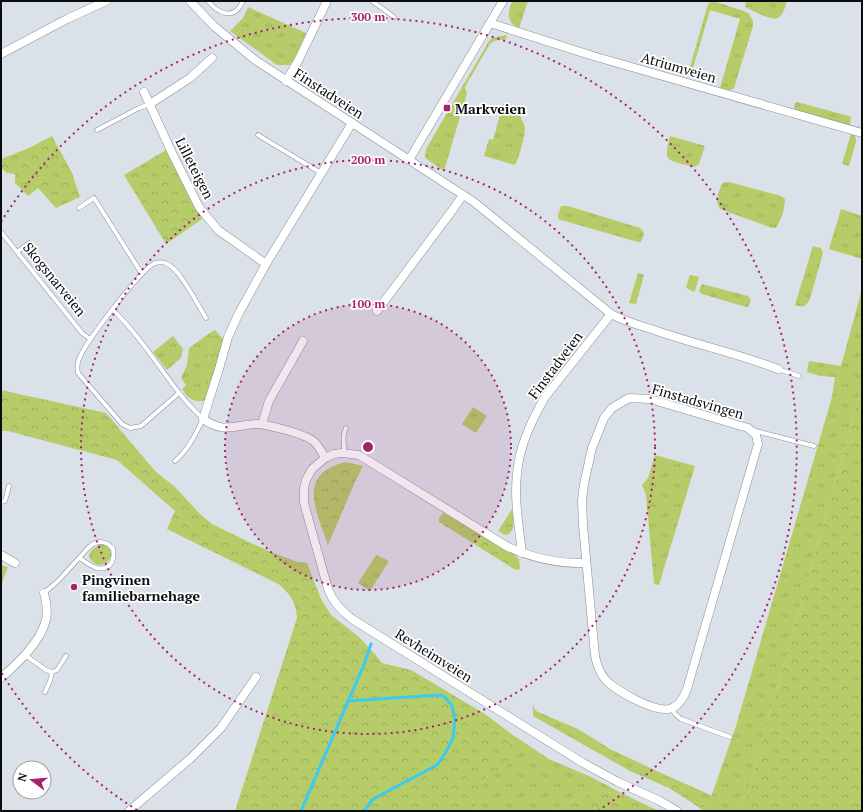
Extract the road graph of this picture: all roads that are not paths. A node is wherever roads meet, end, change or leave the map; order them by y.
1 (106, 1) edge
2 (190, 1) edge
3 (208, 1) edge
4 (242, 1) edge
5 (327, 1) edge
6 (372, 1) edge
7 (503, 1) edge
8 (394, 17) dead end
9 (490, 23) junction
10 (1, 54) edge
11 (212, 58) dead end
12 (286, 80) junction
13 (144, 92) dead end
14 (150, 104) junction
15 (352, 123) junction
16 (97, 130) dead end
17 (862, 133) edge
18 (258, 135) dead end
19 (409, 160) junction
20 (321, 173) junction
21 (463, 195) junction
22 (79, 208) dead end
23 (1, 232) edge
24 (29, 243) dead end
25 (17, 252) junction
26 (266, 264) junction
27 (142, 274) junction
28 (112, 310) junction
29 (377, 311) dead end
30 (611, 314) junction
31 (206, 318) dead end
32 (90, 339) junction
33 (303, 341) dead end
34 (778, 369) joint
35 (800, 376) dead end
36 (179, 393) junction
37 (203, 419) junction
38 (262, 424) junction
39 (346, 428) dead end
40 (748, 428) junction
41 (814, 446) dead end
42 (344, 452) junction
43 (325, 458) junction
44 (175, 461) dead end
45 (9, 486) dead end
46 (1, 502) edge
47 (522, 553) junction
48 (1, 555) edge
49 (80, 558) junction
50 (15, 563) dead end
51 (586, 563) junction
52 (44, 592) joint
53 (24, 655) junction
54 (66, 656) dead end
55 (52, 672) junction
56 (256, 677) dead end
57 (1, 678) edge
58 (45, 692) dead end
59 (672, 708) junction
60 (730, 737) dead end
61 (129, 811) edge
62 (678, 811) edge

1 - 10 street
2 - 12 street, Finstadveien
3 - 4 lane
5 - 12 street
6 - 8 lane
7 - 9 street
9 - 17 street, Atriumveien
9 - 19 street
11 - 14 street
12 - 15 street, Finstadveien
13 - 14 street, Lilleteigen
14 - 16 lane
14 - 26 street, Lilleteigen
15 - 19 street, Finstadveien
15 - 20 street
18 - 20 lane
19 - 21 street, Finstadveien
20 - 26 street
21 - 29 street
21 - 30 street, Finstadveien
22 - 27 lane
23 - 25 lane, Skogsnarveien
24 - 25 lane
25 - 32 lane, Skogsnarveien
26 - 37 street
27 - 28 lane, Skogsnarveien
27 - 31 lane, Skogsnarveien
28 - 32 lane, Skogsnarveien
28 - 36 lane
30 - 34 street, Finstadveien
30 - 47 street, Finstadveien
32 - 36 lane, Skogsnarveien
33 - 38 street
34 - 35 lane
36 - 37 lane
37 - 38 street
37 - 44 lane
38 - 43 street
39 - 42 lane
40 - 41 lane, Finstadsvingen
40 - 51 street, Finstadsvingen
40 - 59 street, Finstadsvingen
42 - 43 street, Revheimveien
42 - 47 street
43 - 62 street, Revheimveien
45 - 46 lane
47 - 51 street
48 - 50 street
49 - 49 lane
49 - 52 lane
51 - 59 street, Finstadsvingen
52 - 53 street
53 - 55 lane
53 - 57 street
54 - 55 lane
55 - 58 lane
56 - 61 street
59 - 60 lane

